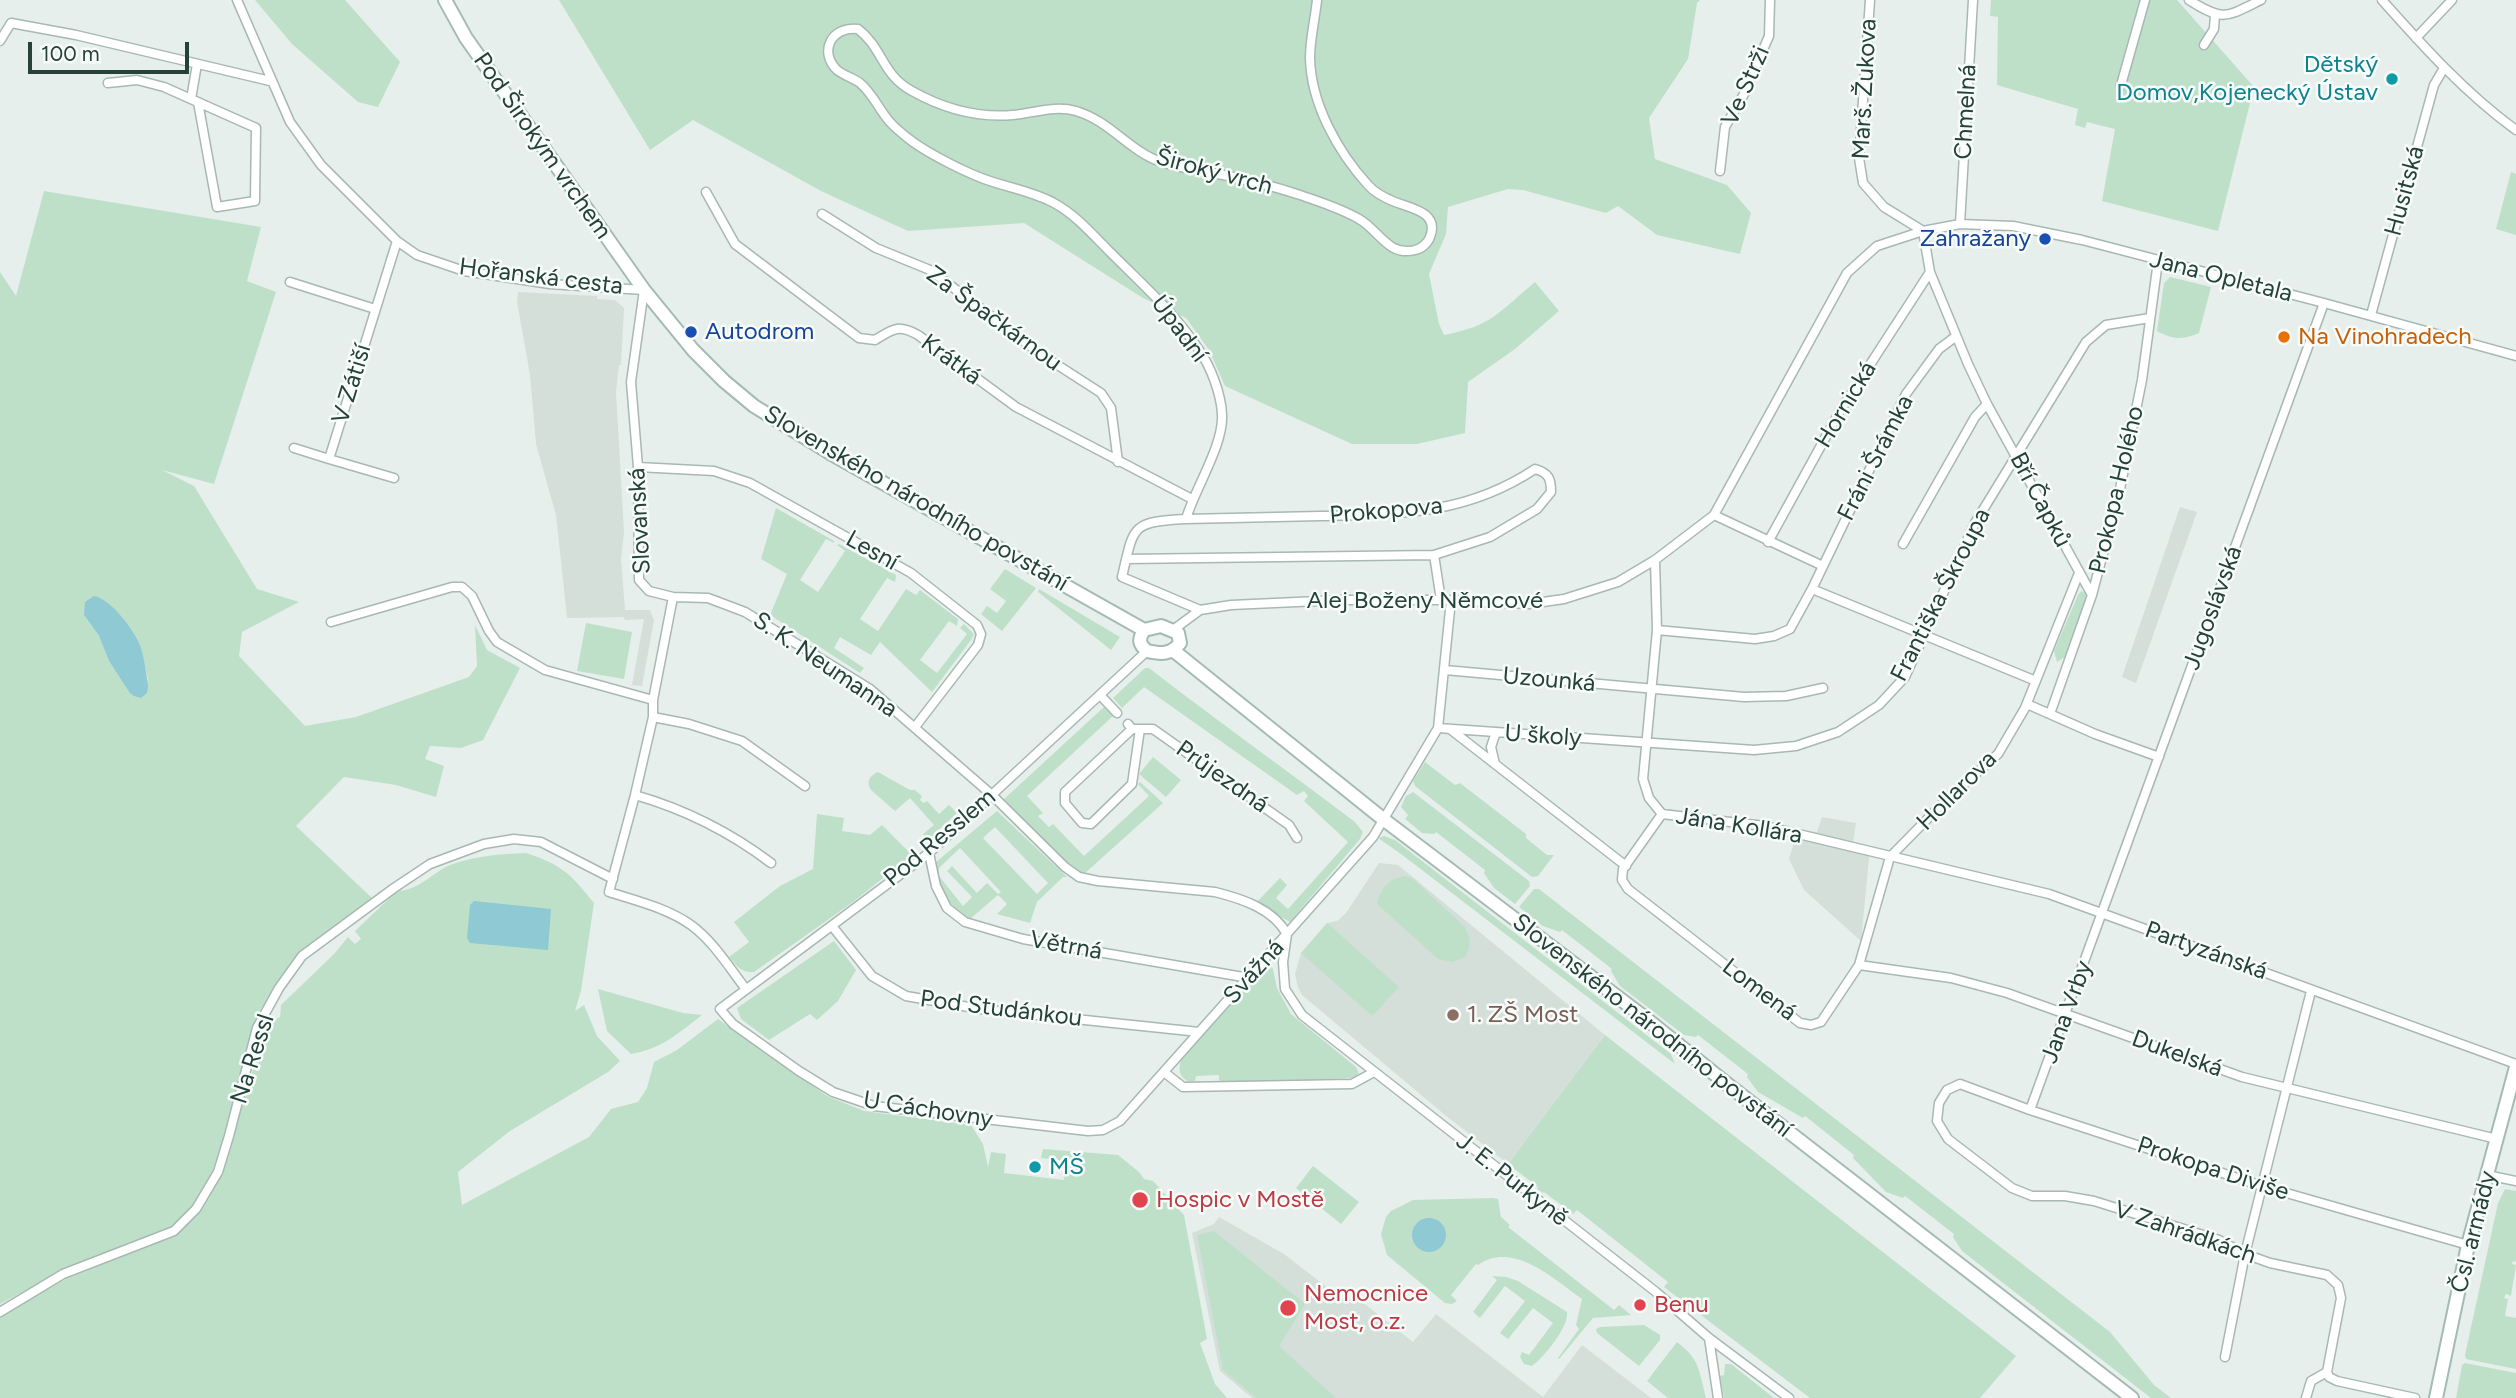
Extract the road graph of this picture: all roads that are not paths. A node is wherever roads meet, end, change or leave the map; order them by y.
1 (237, 0) edge
2 (445, 0) edge
3 (1317, 0) edge
4 (1770, 0) edge
5 (1870, 0) edge
6 (1973, 0) edge
7 (2145, 0) edge
8 (2189, 0) edge
9 (2261, 0) edge
10 (2382, 0) edge
11 (2452, 0) edge
12 (2215, 14) junction
13 (2416, 38) junction
14 (0, 41) edge
15 (2204, 46) dead end
16 (197, 64) junction
17 (2444, 68) junction
18 (270, 81) junction
19 (108, 83) dead end
20 (2120, 85) dead end
21 (194, 101) junction
22 (2516, 130) edge
23 (1720, 171) dead end
24 (1026, 190) joint
25 (706, 192) dead end
26 (822, 214) dead end
27 (1960, 223) junction
28 (1923, 231) junction
29 (397, 241) junction
30 (2158, 261) junction
31 (1930, 272) junction
32 (290, 282) dead end
33 (644, 290) junction
34 (2324, 303) junction
35 (375, 309) junction
36 (2371, 316) junction
37 (2150, 318) junction
38 (1955, 337) junction
39 (2516, 356) edge
40 (1987, 404) junction
41 (294, 448) dead end
42 (2016, 454) junction
43 (329, 459) junction
44 (1118, 462) junction
45 (638, 467) junction
46 (394, 478) dead end
47 (1192, 499) junction
48 (1714, 514) junction
49 (1186, 519) junction
50 (1768, 542) junction
51 (1903, 544) dead end
52 (1434, 555) junction
53 (1126, 559) junction
54 (1655, 560) junction
55 (1823, 566) junction
56 (2079, 573) junction
57 (1812, 589) junction
58 (2092, 595) junction
59 (673, 597) junction
60 (1441, 600) junction
61 (1451, 600) junction
62 (1200, 610) junction
63 (331, 622) dead end
64 (1144, 630) junction
65 (1173, 630) junction
66 (1657, 630) junction
67 (1922, 636) junction
68 (1147, 651) junction
69 (1174, 651) junction
70 (1445, 670) junction
71 (2036, 681) junction
72 (1823, 688) dead end
73 (1653, 689) junction
74 (1100, 695) junction
75 (653, 700) junction
76 (2027, 704) junction
77 (1116, 713) dead end
78 (2050, 714) junction
79 (653, 717) junction
80 (915, 727) junction
81 (1133, 727) junction
82 (1438, 728) junction
83 (1450, 729) junction
84 (1496, 732) junction
85 (1647, 744) junction
86 (2159, 757) junction
87 (1495, 764) junction
88 (805, 786) dead end
89 (635, 795) junction
90 (992, 795) junction
91 (1662, 814) junction
92 (1382, 819) junction
93 (1297, 838) dead end
94 (929, 853) junction
95 (1890, 858) junction
96 (771, 863) dead end
97 (1626, 866) junction
98 (612, 879) junction
99 (2103, 914) junction
100 (832, 926) junction
101 (1287, 934) junction
102 (1860, 965) junction
103 (1248, 978) junction
104 (745, 988) junction
105 (2311, 991) junction
106 (720, 1009) joint
107 (2066, 1014) junction
108 (1199, 1032) junction
109 (2516, 1065) edge
110 (1164, 1072) junction
111 (1374, 1072) junction
112 (1960, 1084) joint
113 (2286, 1089) junction
114 (2030, 1110) junction
115 (1120, 1121) joint
116 (2497, 1139) junction
117 (2487, 1175) junction
118 (2516, 1181) edge
119 (2262, 1186) junction
120 (2468, 1245) junction
121 (2245, 1254) junction
122 (0, 1312) edge
123 (1709, 1338) junction
124 (2225, 1357) dead end
125 (2327, 1372) junction
126 (1718, 1398) edge
127 (1789, 1398) edge
128 (2132, 1398) edge
129 (2306, 1398) edge
130 (2415, 1398) edge
131 (2436, 1398) edge

1 - 18 street, Hořanská cesta
2 - 33 street, Pod Širokým vrchem
3 - 24 street, Široký vrch
4 - 23 street, Ve Strži
5 - 28 street, Marš. Žukova
6 - 27 street, Chmelná
7 - 20 street
8 - 12 street
9 - 12 street
10 - 13 street
11 - 13 street
12 - 15 street
13 - 17 street
14 - 16 street
16 - 18 street
16 - 21 street
17 - 22 street
17 - 36 street, Husitská
18 - 29 street, Hořanská cesta
19 - 21 street
21 - 21 street
24 - 47 street, Úpadní
25 - 44 street, Krátká
26 - 44 street, Za Špačkárnou
27 - 28 street, Jana Opletala
27 - 30 street, Jana Opletala
28 - 31 street, Bří Čapků
28 - 48 street, Alej Boženy Němcové
29 - 33 street, Hořanská cesta
29 - 35 street, V Zátiší
30 - 34 street, Jana Opletala
30 - 37 street, Prokopa Holého
31 - 38 street, Bří Čapků
31 - 50 street, Hornická
32 - 35 street
33 - 45 street, Slovanská
33 - 64 street, Slovenského národního povstání
34 - 36 street, Jana Opletala
34 - 86 street, Jugoslávská
35 - 43 street, V Zátiší
36 - 39 street, Jana Opletala
37 - 42 street, Františka Škroupa
37 - 58 street, Prokopa Holého
38 - 40 street, Bří Čapků
38 - 55 street, Fráni Šrámka
40 - 42 street, Bří Čapků
40 - 51 street
41 - 43 street
42 - 56 street, Bří Čapků
42 - 67 street, Františka Škroupa
43 - 46 street
44 - 47 street, Krátká
45 - 59 street, Slovanská
45 - 80 street, Lesní
47 - 49 street, Úpadní
48 - 50 street
48 - 54 street, Alej Boženy Němcové
49 - 52 street, Prokopova
49 - 53 street, Prokopova
50 - 55 street
52 - 53 street, Prokopova
52 - 60 street, Prokopova
53 - 62 street
54 - 61 street, Alej Boženy Němcové
54 - 66 street, Jána Kollára
55 - 57 street, Fráni Šrámka
56 - 58 street, Bří Čapků
56 - 71 street, Prokopa Holého
57 - 66 street, Fráni Šrámka
57 - 67 street
58 - 78 street, Prokopa Holého
59 - 75 street, Slovanská
59 - 80 street, S. K. Neumanna
60 - 61 street, Alej Boženy Němcové
60 - 62 street, Alej Boženy Němcové
61 - 70 street
62 - 65 street, Alej Boženy Němcové
63 - 75 street
64 - 65 street
64 - 68 street
65 - 69 street
66 - 73 street, Jána Kollára
67 - 71 street
67 - 85 street, Františka Škroupa
68 - 69 street
68 - 74 street, Pod Resslem
69 - 92 street, Slovenského národního povstání
70 - 73 street, Uzounká
70 - 82 street
71 - 76 street, Hollarova
72 - 73 street, Uzounká
73 - 85 street, Jána Kollára
74 - 77 street
74 - 90 street, Pod Resslem
75 - 79 street, Slovanská
76 - 78 street
76 - 95 street, Hollarova
78 - 86 street
79 - 88 street
79 - 89 street, Slovanská
80 - 90 street, S. K. Neumanna
81 - 81 street, Průjezdná
81 - 93 street, Průjezdná
82 - 83 street, U školy
82 - 92 street, Svážná
83 - 84 street, U školy
83 - 87 street
84 - 85 street, U školy
84 - 87 street
85 - 91 street, Jána Kollára
86 - 99 street, Jugoslávská
87 - 97 street
89 - 96 street
89 - 98 street, Slovanská
90 - 94 street, Pod Resslem
90 - 101 street, S. K. Neumanna
91 - 95 street, Jána Kollára
91 - 97 street
92 - 101 street, Svážná
92 - 128 street, Slovenského národního povstání
94 - 100 street, Pod Resslem
94 - 103 street, Větrná
95 - 99 street, Partyzánská
95 - 102 street, Lomená
97 - 102 street, Lomená
98 - 104 street, Slovanská
98 - 122 street, Na Ressl
99 - 105 street, Partyzánská
99 - 107 street, Jana Vrby
100 - 104 street, Pod Resslem
100 - 108 street, Pod Studánkou
101 - 103 street, Svážná
101 - 111 street, J. E. Purkyně
102 - 107 street, Dukelská
103 - 108 street, Svážná
104 - 106 street, Pod Resslem
105 - 109 street, Partyzánská
105 - 113 street
106 - 115 street, U Cáchovny
107 - 113 street, Dukelská
107 - 114 street, Jana Vrby
108 - 110 street, Svážná
109 - 116 street, Čsl. armády
110 - 111 street
110 - 115 street, Svážná
111 - 123 street, J. E. Purkyně
112 - 114 street, Prokopa Diviše
112 - 121 street, V Zahrádkách
113 - 116 street, Dukelská
113 - 119 street
114 - 119 street, Prokopa Diviše
116 - 117 street, Čsl. armády
117 - 118 street
117 - 120 street, Čsl. armády
119 - 120 street, Prokopa Diviše
119 - 121 street
120 - 131 street, Čsl. armády
121 - 124 street
121 - 125 street, V Zahrádkách
123 - 126 street
123 - 127 street, J. E. Purkyně
125 - 129 street, V Zahrádkách
125 - 130 street

